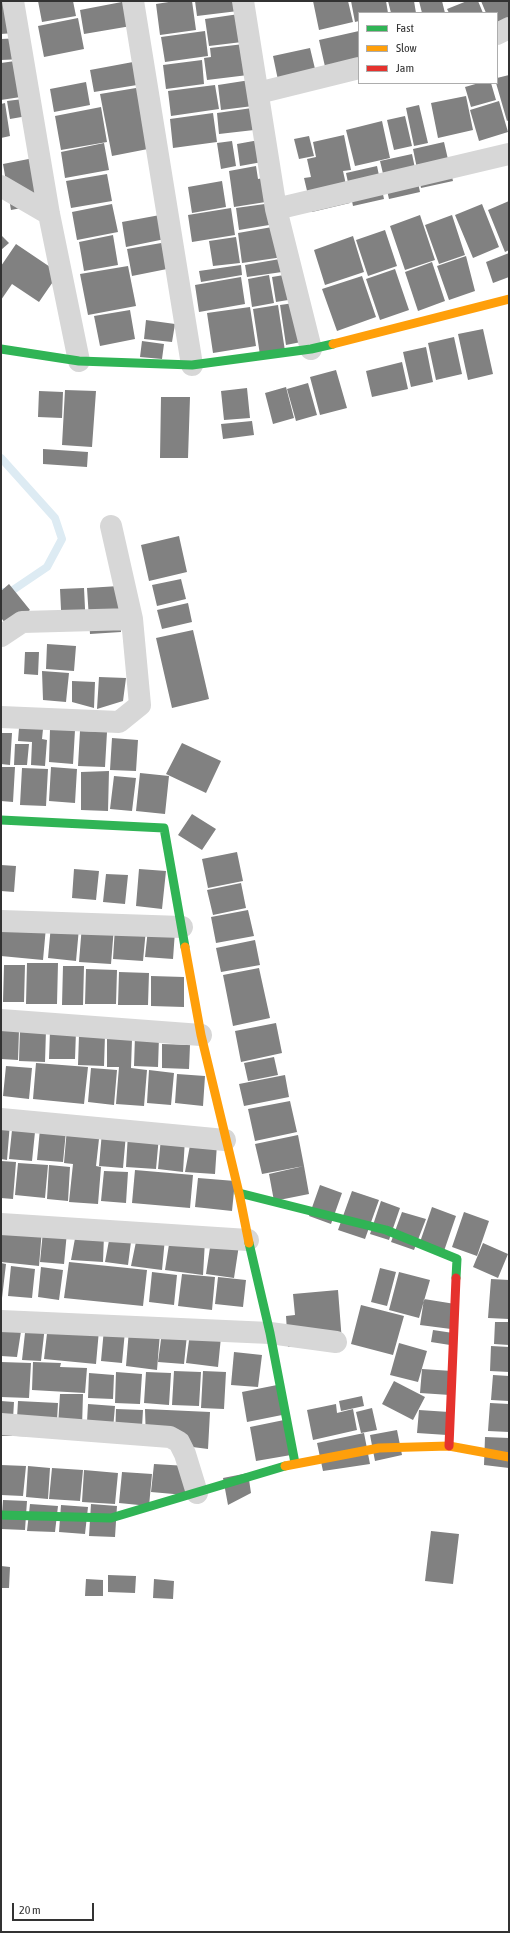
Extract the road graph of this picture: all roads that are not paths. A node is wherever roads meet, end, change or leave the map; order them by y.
1 (13, 1) edge
2 (133, 1) edge
3 (243, 1) edge
4 (509, 28) edge
5 (498, 34) edge
6 (358, 68) edge
7 (258, 93) junction
8 (509, 154) edge
9 (1, 186) edge
10 (276, 209) junction
11 (49, 214) junction
12 (509, 299) edge
13 (1, 349) edge
14 (311, 349) junction
15 (79, 361) junction
16 (192, 365) junction
17 (111, 526) dead end
18 (132, 619) junction
19 (1, 636) edge
20 (1, 717) edge
21 (1, 820) edge
22 (1, 921) edge
23 (182, 927) junction
24 (1, 1020) edge
25 (200, 1034) junction
26 (1, 1119) edge
27 (225, 1140) junction
28 (239, 1194) junction
29 (1, 1224) edge
30 (248, 1240) junction
31 (1, 1320) edge
32 (270, 1333) junction
33 (336, 1342) dead end
34 (1, 1424) edge
35 (449, 1446) junction
36 (509, 1457) edge
37 (296, 1463) junction
38 (197, 1493) junction
39 (1, 1515) edge

1 - 11 street
2 - 16 street
3 - 7 street
4 - 5 street
6 - 7 street
7 - 10 street
8 - 10 street
9 - 11 street
10 - 14 street
11 - 15 street
12 - 14 street
13 - 15 street
14 - 16 street
15 - 16 street
17 - 18 street
18 - 19 street
18 - 20 street
21 - 23 street
22 - 23 street
23 - 25 street
24 - 25 street
25 - 27 street
26 - 27 street
27 - 28 street
28 - 30 street
28 - 35 street
29 - 30 street
30 - 32 street
31 - 32 street
32 - 33 street
32 - 37 street
34 - 38 street
35 - 36 street
35 - 37 street
37 - 38 street
38 - 39 street

